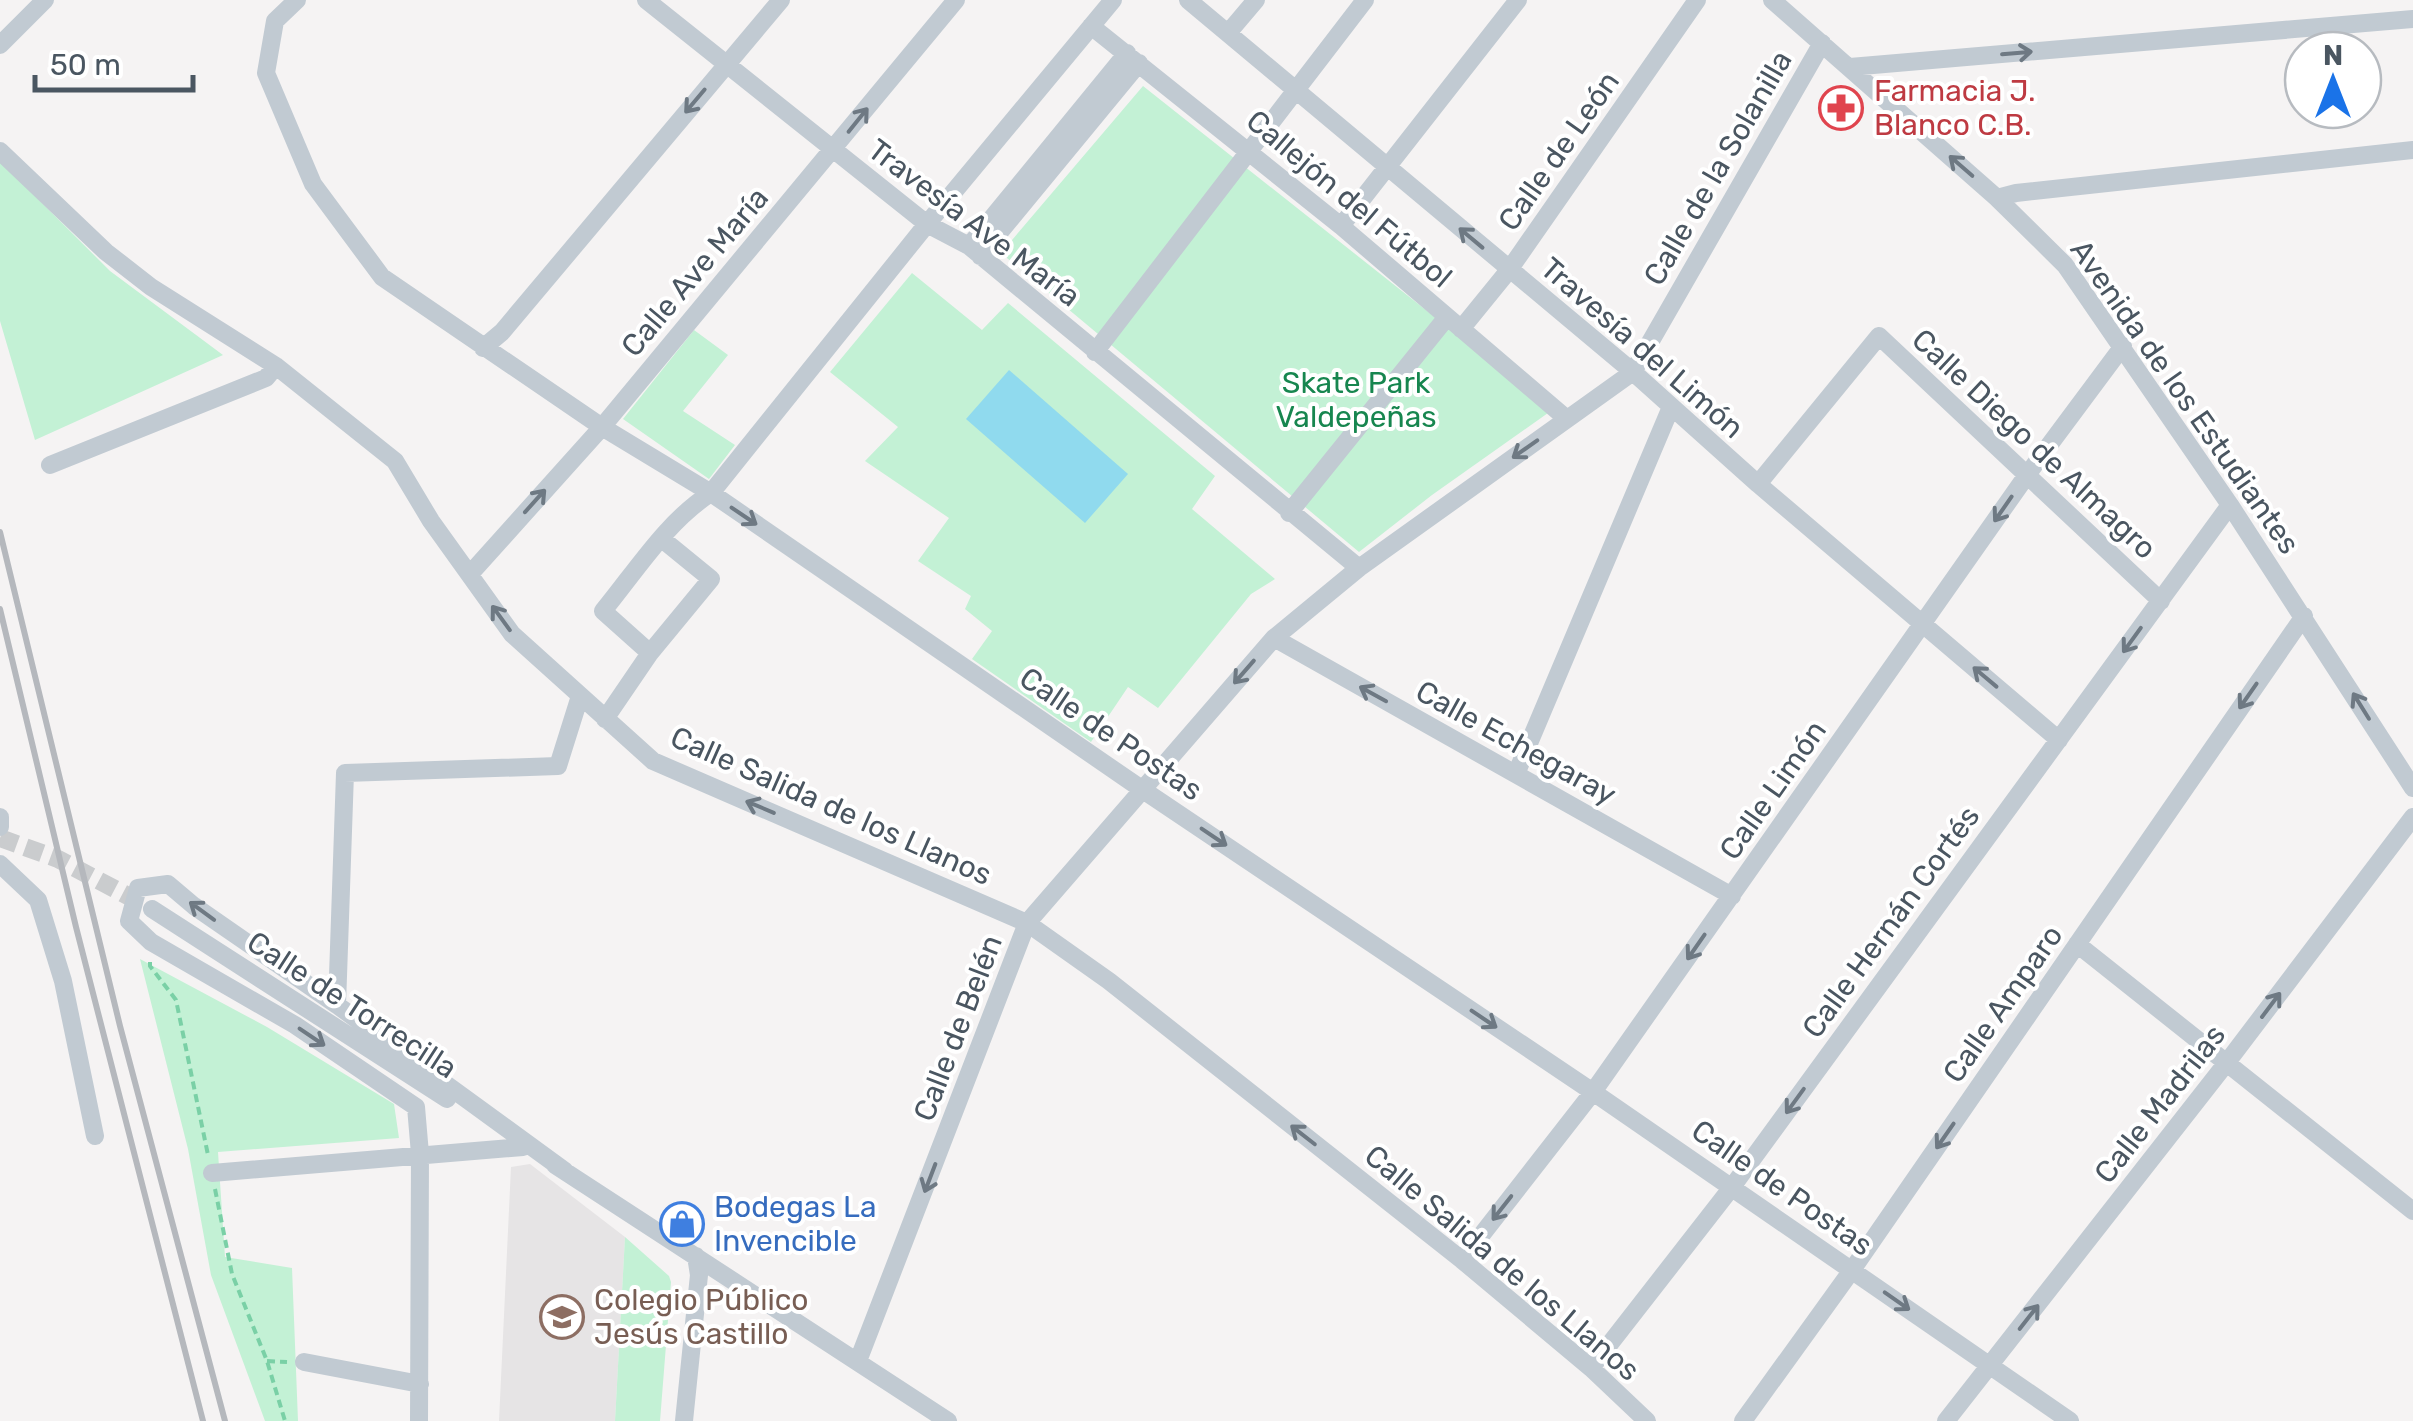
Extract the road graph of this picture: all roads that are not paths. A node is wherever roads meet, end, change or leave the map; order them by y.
1 (45, 0) edge
2 (297, 0) edge
3 (646, 0) edge
4 (781, 0) edge
5 (956, 0) edge
6 (1114, 0) edge
7 (1188, 0) edge
8 (1256, 0) edge
9 (1364, 0) edge
10 (1518, 0) edge
11 (1697, 0) edge
12 (1772, 0) edge
13 (2413, 20) edge
14 (1091, 26) junction
15 (1228, 33) junction
16 (0, 44) edge
17 (1822, 44) junction
18 (1133, 58) junction
19 (726, 64) junction
20 (1850, 67) junction
21 (1296, 89) junction
22 (834, 149) junction
23 (2413, 150) edge
24 (0, 151) edge
25 (1249, 151) junction
26 (1388, 168) junction
27 (1998, 198) junction
28 (926, 224) junction
29 (1340, 226) junction
30 (974, 251) junction
31 (1509, 270) junction
32 (1454, 323) junction
33 (2123, 346) junction
34 (483, 348) junction
35 (1095, 352) junction
36 (276, 366) junction
37 (1633, 372) junction
38 (1671, 407) junction
39 (1567, 419) junction
40 (602, 427) junction
41 (50, 465) dead end
42 (2027, 475) junction
43 (1758, 484) junction
44 (711, 493) junction
45 (2230, 505) junction
46 (1290, 512) junction
47 (662, 539) junction
48 (1359, 568) junction
49 (470, 574) junction
50 (2161, 601) junction
51 (2304, 616) junction
52 (1922, 624) junction
53 (1274, 638) junction
54 (650, 653) junction
55 (580, 696) junction
56 (604, 719) junction
57 (2059, 740) junction
58 (1516, 774) junction
59 (2413, 788) edge
60 (1143, 790) junction
61 (0, 817) edge
62 (2413, 817) edge
63 (0, 827) edge
64 (0, 864) edge
65 (1732, 896) junction
66 (152, 909) tunnel mouth
67 (1027, 923) junction
68 (2078, 944) junction
69 (338, 1005) junction
70 (2228, 1062) junction
71 (1593, 1092) junction
72 (96, 1136) dead end
73 (523, 1147) junction
74 (420, 1154) junction
75 (565, 1171) junction
76 (212, 1174) dead end
77 (1732, 1188) junction
78 (2413, 1211) edge
79 (696, 1256) junction
80 (1462, 1260) junction
81 (1852, 1270) junction
82 (304, 1362) dead end
83 (858, 1362) junction
84 (1990, 1367) junction
85 (1592, 1368) junction
86 (420, 1384) junction
87 (1629, 1414) edge
88 (419, 1421) edge
89 (684, 1421) edge
90 (948, 1421) edge
91 (1647, 1421) edge
92 (1744, 1421) edge
93 (1946, 1421) edge
94 (2070, 1421) edge

1 - 16 street
2 - 34 street, Calle de Postas
3 - 19 street, Travesía Ave María
4 - 19 street
22 -> 5 street, Calle Ave María
6 - 14 street
7 - 15 street, Travesía del Limón
8 - 15 street
9 - 21 street
10 - 26 street
11 - 31 street, Calle de León
12 - 17 street, Avenida de los Estudiantes
20 -> 13 street
14 - 18 street, Callejón del Fútbol
14 - 28 street
15 - 21 street, Travesía del Limón
17 - 20 street, Avenida de los Estudiantes
17 - 37 street, Calle de la Solanilla
18 - 25 street, Callejón del Fútbol
18 - 30 street
19 - 22 street, Travesía Ave María
19 -> 34 street
27 -> 20 street, Avenida de los Estudiantes
21 - 25 street
21 - 26 street, Travesía del Limón
22 - 28 street, Travesía Ave María
22 - 40 street, Calle Ave María
23 - 27 street
24 - 36 street, Calle Salida de los Llanos
25 - 29 street, Callejón del Fútbol
25 - 35 street
26 - 29 street
31 -> 26 street, Travesía del Limón
27 - 33 street, Avenida de los Estudiantes
28 - 30 street, Travesía Ave María
28 - 44 street
29 - 32 street, Callejón del Fútbol
30 - 35 street, Travesía Ave María
31 - 32 street, Calle de León
31 - 37 street, Travesía del Limón
32 - 39 street, Callejón del Fútbol
32 - 46 street, Calle de León
33 - 42 street, Calle Limón
33 - 45 street, Avenida de los Estudiantes
34 - 40 street, Calle de Postas
35 - 46 street, Travesía Ave María
36 - 41 street
36 - 49 street, Calle Salida de los Llanos
37 - 38 street, Travesía del Limón
37 - 39 street, Calle de Belén
38 - 43 street, Travesía del Limón
38 - 58 street
39 -> 48 street, Calle de Belén
40 - 44 street, Calle de Postas
49 -> 40 street, Calle Ave María
42 - 43 street, Calle Diego de Almagro
42 - 50 street, Calle Diego de Almagro
42 -> 52 street, Calle Limón
43 - 52 street, Travesía del Limón
44 - 47 street
44 -> 60 street, Calle de Postas
45 - 50 street, Calle Hernán Cortés
45 - 51 street, Avenida de los Estudiantes
46 - 48 street, Travesía Ave María
47 - 54 street
47 - 54 street
48 - 53 street, Calle de Belén
55 -> 49 street, Calle Salida de los Llanos
50 -> 57 street, Calle Hernán Cortés
59 -> 51 street, Avenida de los Estudiantes
51 -> 68 street, Calle Amparo
57 -> 52 street, Travesía del Limón
52 - 65 street, Calle Limón
58 -> 53 street, Calle Echegaray
53 -> 60 street, Calle de Belén
54 - 56 street
55 - 56 street, Calle Salida de los Llanos
55 - 69 street
67 -> 56 street, Calle Salida de los Llanos
57 -> 77 street, Calle Hernán Cortés
58 - 65 street, Calle Echegaray
60 - 67 street, Calle de Belén
60 -> 71 street, Calle de Postas
61 - 63 street
70 -> 62 street, Calle Madrilas
64 - 72 street
65 -> 71 street, Calle Limón
66 - 73 street, Calle de Torrecilla
80 -> 67 street, Calle Salida de los Llanos
67 -> 83 street, Calle de Belén
68 - 70 street
68 -> 81 street, Calle Amparo
69 -> 74 street
69 - 75 street
70 - 78 street
84 -> 70 street, Calle Madrilas
71 - 77 street, Calle de Postas
71 -> 80 street, Calle Limón
73 - 74 street
73 - 75 street, Calle de Torrecilla
74 - 76 street
74 - 86 street
75 - 79 street, Calle de Torrecilla
77 - 81 street, Calle de Postas
77 - 85 street, Calle Hernán Cortés
79 - 83 street, Calle de Torrecilla
79 - 89 street
80 - 85 street, Calle Salida de los Llanos
81 -> 84 street, Calle de Postas
81 - 92 street, Calle Amparo
82 - 86 street
83 - 90 street, Calle de Torrecilla
84 - 93 street, Calle Madrilas
84 - 94 street, Calle de Postas
85 - 87 street, Calle Salida de los Llanos
86 - 88 street
87 - 91 street, Calle Salida de los Llanos

